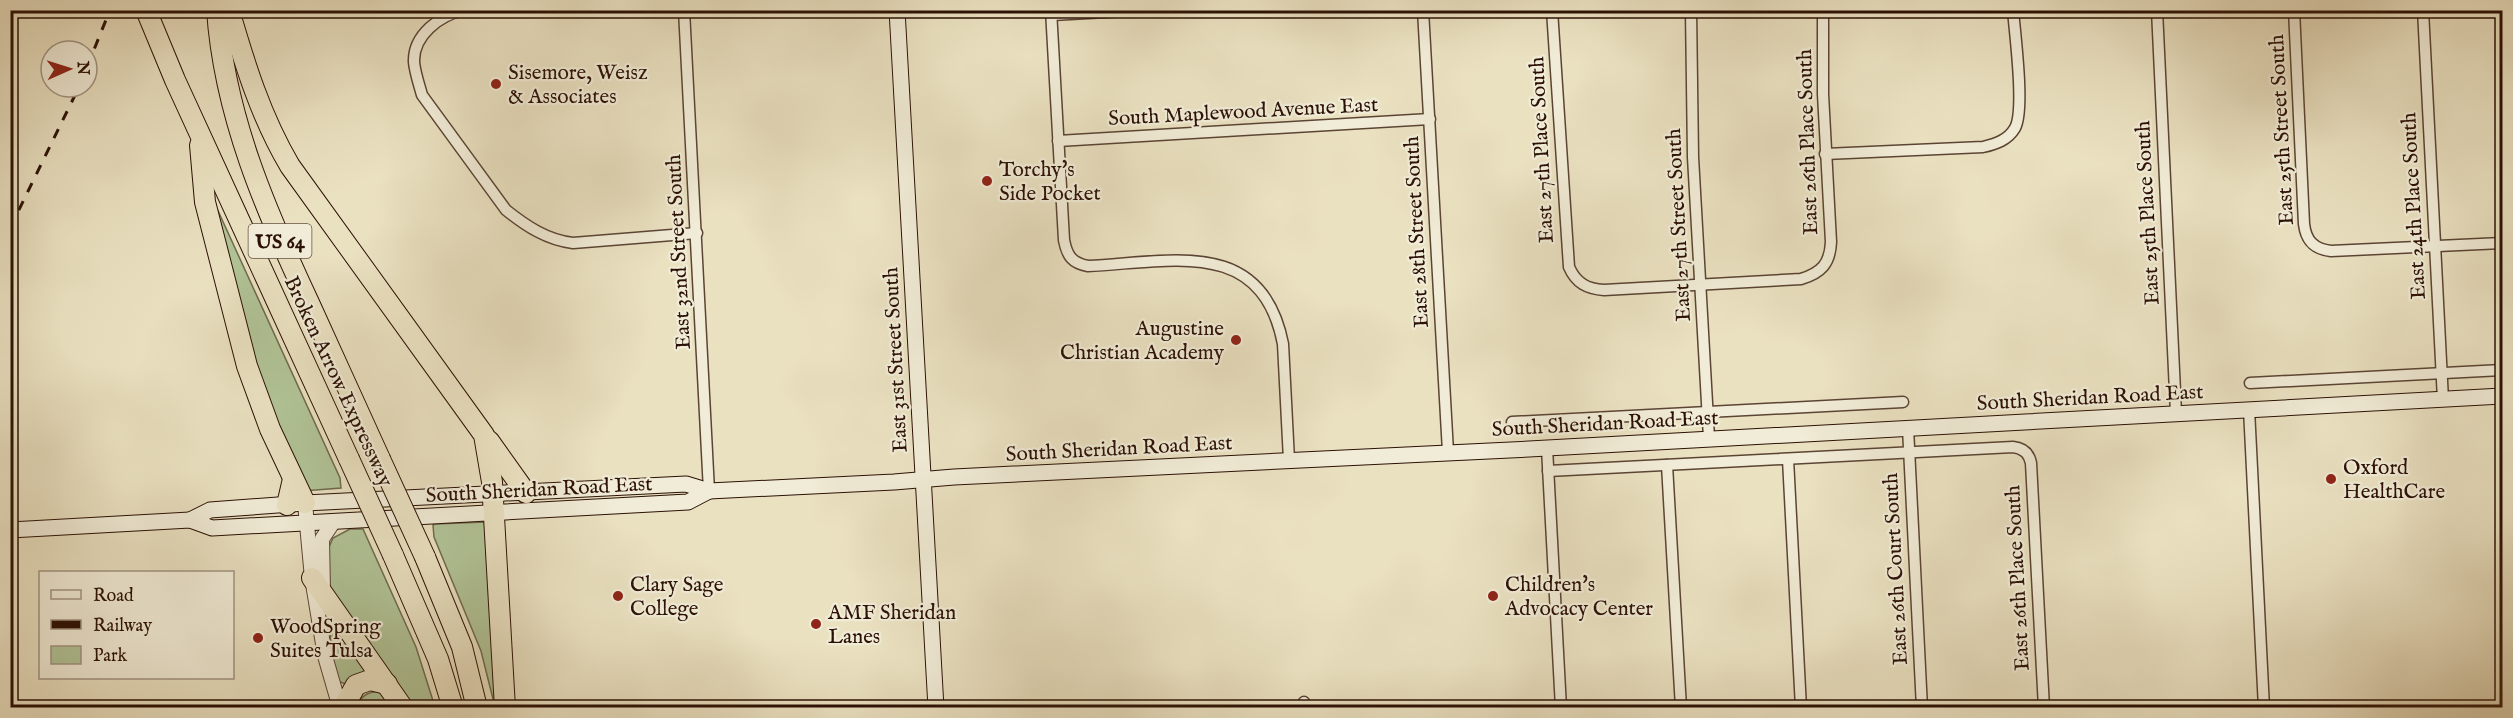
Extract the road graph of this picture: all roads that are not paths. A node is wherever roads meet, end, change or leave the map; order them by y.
1 (217, 10) edge
2 (229, 10) edge
3 (464, 10) edge
4 (684, 10) edge
5 (897, 10) edge
6 (1143, 10) edge
7 (1423, 10) edge
8 (1552, 10) edge
9 (1691, 10) edge
10 (1823, 10) edge
11 (2013, 10) edge
12 (2157, 10) edge
13 (2294, 10) edge
14 (2423, 10) edge
15 (1052, 13) edge
16 (149, 19) edge
17 (1430, 119) junction
18 (198, 130) junction
19 (1058, 141) junction
20 (1825, 154) junction
21 (697, 233) junction
22 (2502, 243) edge
23 (2435, 246) junction
24 (1701, 285) junction
25 (2502, 369) edge
26 (2442, 373) junction
27 (2250, 383) dead end
28 (2502, 396) edge
29 (2443, 400) junction
30 (1903, 402) dead end
31 (2249, 409) junction
32 (1707, 412) junction
33 (2176, 413) junction
34 (1512, 422) dead end
35 (1908, 428) junction
36 (484, 435) junction
37 (1709, 438) junction
38 (1547, 448) junction
39 (1448, 452) junction
40 (1909, 453) junction
41 (1788, 459) junction
42 (1289, 460) junction
43 (1667, 465) junction
44 (1548, 471) junction
45 (923, 479) junction
46 (709, 491) junction
47 (526, 493) junction
48 (493, 503) junction
49 (296, 504) junction
50 (190, 520) junction
51 (334, 521) junction
52 (308, 522) junction
53 (10, 530) edge
54 (318, 594) junction
55 (387, 684) junction
56 (341, 708) edge
57 (403, 708) edge
58 (453, 708) edge
59 (477, 708) edge
60 (505, 708) edge
61 (936, 708) edge
62 (1561, 708) edge
63 (1681, 708) edge
64 (1801, 708) edge
65 (1922, 708) edge
66 (2044, 708) edge
67 (2264, 708) edge

1 - 59 highway, Broken Arrow Expressway / US 64, bridge
2 - 36 highway
3 - 21 street
4 - 21 street, East 32nd Street South
5 - 45 main road, East 31st Street South
6 - 15 street
7 - 17 street, East 28th Street South
8 - 24 street, East 27th Place South
9 - 24 street, East 27th Street South
10 - 20 street, East 26th Place South
11 - 20 street
12 - 33 street, East 25th Place South
13 - 23 street, East 25th Street South
14 - 23 street, East 24th Place South
15 - 19 street
16 - 18 highway, Broken Arrow Expressway / US 64
17 - 19 street, South Maplewood Avenue East
17 - 39 street, East 28th Street South
18 - 49 highway
18 - 58 highway, Broken Arrow Expressway / US 64, bridge
19 - 42 street
20 - 24 street, East 26th Place South
21 - 46 street, East 32nd Street South
22 - 23 street
23 - 26 street, East 24th Place South
24 - 32 street, East 27th Street South
25 - 26 street
26 - 27 street
26 - 29 street, East 24th Place South
28 - 29 main road, South Sheridan Road East
29 - 31 main road, South Sheridan Road East
30 - 32 street, South Sheridan Road East
31 - 33 main road, South Sheridan Road East
31 - 67 street
32 - 34 street, South Sheridan Road East
32 - 37 street, East 27th Street South
33 - 35 main road, South Sheridan Road East
35 - 37 main road, South Sheridan Road East
35 - 40 street, East 26th Court South
36 - 47 highway
36 - 48 highway
37 - 38 main road, South Sheridan Road East
38 - 39 main road, South Sheridan Road East
38 - 44 street
39 - 42 main road, South Sheridan Road East
40 - 41 street
40 - 65 street, East 26th Court South
40 - 66 street, East 26th Place South
41 - 43 street
41 - 64 street
42 - 45 main road, South Sheridan Road East
43 - 44 street
43 - 63 street
44 - 62 street
45 - 46 main road, South Sheridan Road East
45 - 61 main road, East 31st Street South
46 - 47 main road, South Sheridan Road East
46 - 48 main road, South Sheridan Road East
47 - 48 main road, South Sheridan Road East
48 - 49 main road, South Sheridan Road East
48 - 51 main road, South Sheridan Road East
48 - 60 highway
49 - 50 main road, South Sheridan Road East
49 - 52 street
50 - 52 main road, South Sheridan Road East
50 - 53 main road, South Sheridan Road East
51 - 52 main road, South Sheridan Road East
51 - 54 street
52 - 54 street
54 - 55 highway
54 - 56 street
55 - 56 highway
55 - 57 highway

